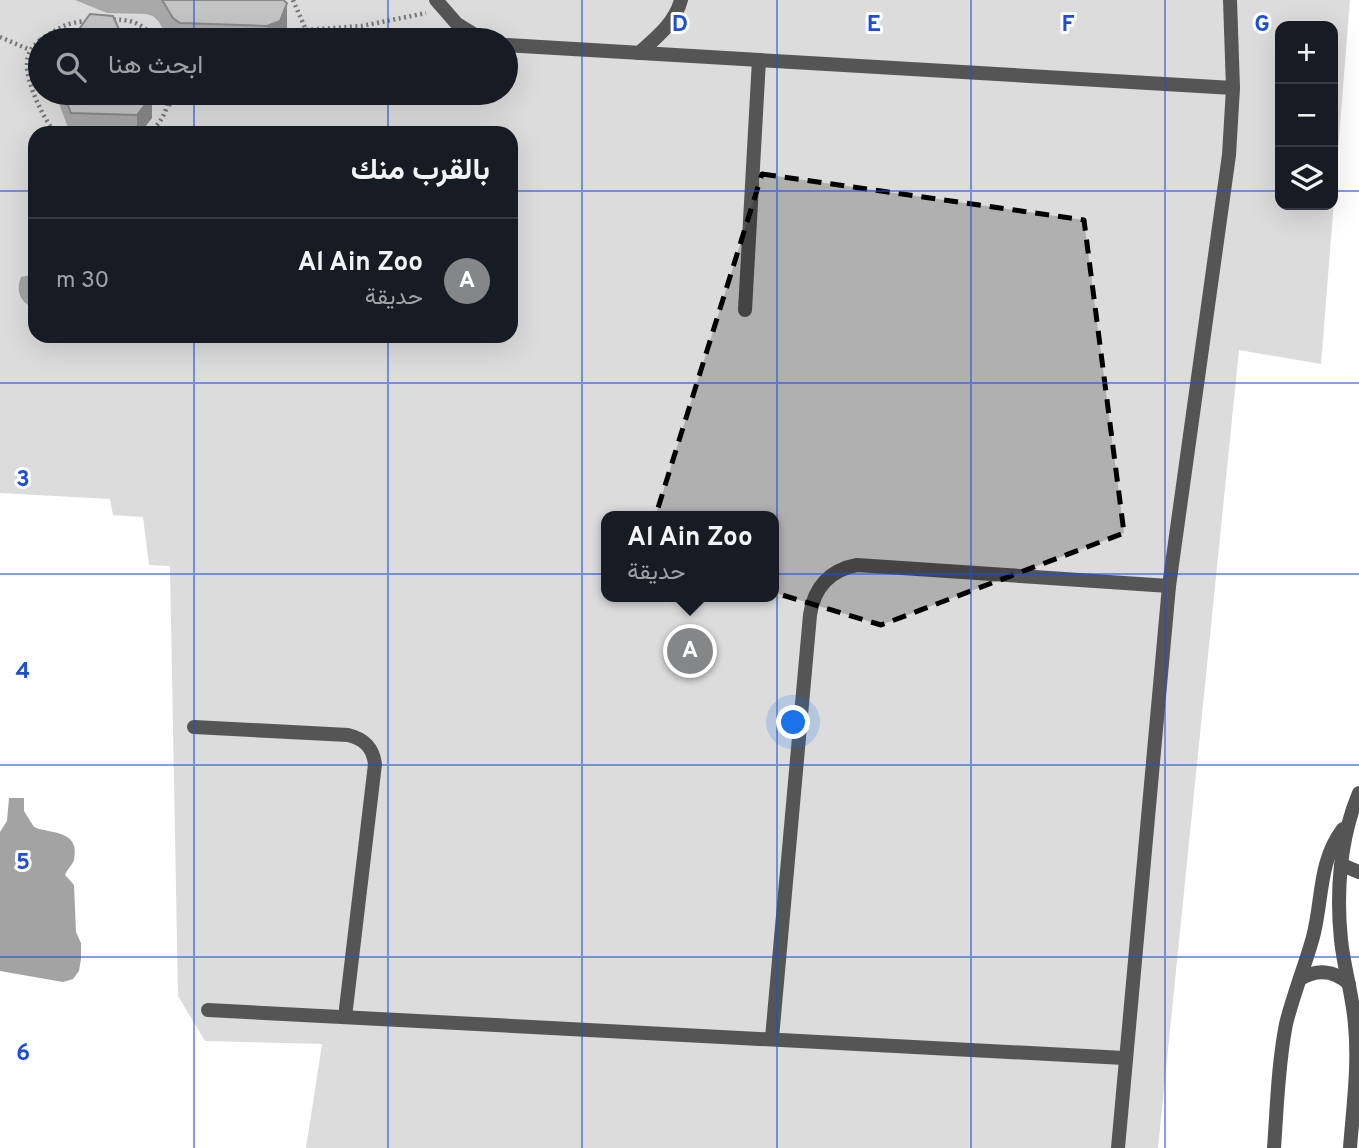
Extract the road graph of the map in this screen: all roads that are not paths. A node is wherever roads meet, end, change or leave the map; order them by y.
1 (681, 0) edge
2 (1230, 0) edge
3 (439, 4) edge
4 (464, 28) edge
5 (518, 46) edge
6 (639, 53) junction
7 (759, 60) junction
8 (1233, 88) junction
9 (745, 310) dead end
10 (1169, 586) junction
11 (194, 727) dead end
12 (1359, 793) edge
13 (1346, 825) junction
14 (1342, 864) junction
15 (1359, 872) edge
16 (1300, 979) junction
17 (1349, 984) junction
18 (208, 1010) dead end
19 (345, 1017) junction
20 (772, 1038) junction
21 (1124, 1058) junction
22 (1353, 1144) edge
23 (1118, 1148) edge
24 (1274, 1148) edge

1 - 6 lane
2 - 8 lane
3 - 4 lane
5 - 6 lane
6 - 7 lane
7 - 8 lane
7 - 9 lane
8 - 10 lane
10 - 20 lane
10 - 21 lane
11 - 19 lane
12 - 13 lane
13 - 14 lane
13 - 16 lane
14 - 15 lane
14 - 17 lane
16 - 17 lane
16 - 24 lane
17 - 22 lane
18 - 19 lane
19 - 20 lane
20 - 21 lane
21 - 23 lane

